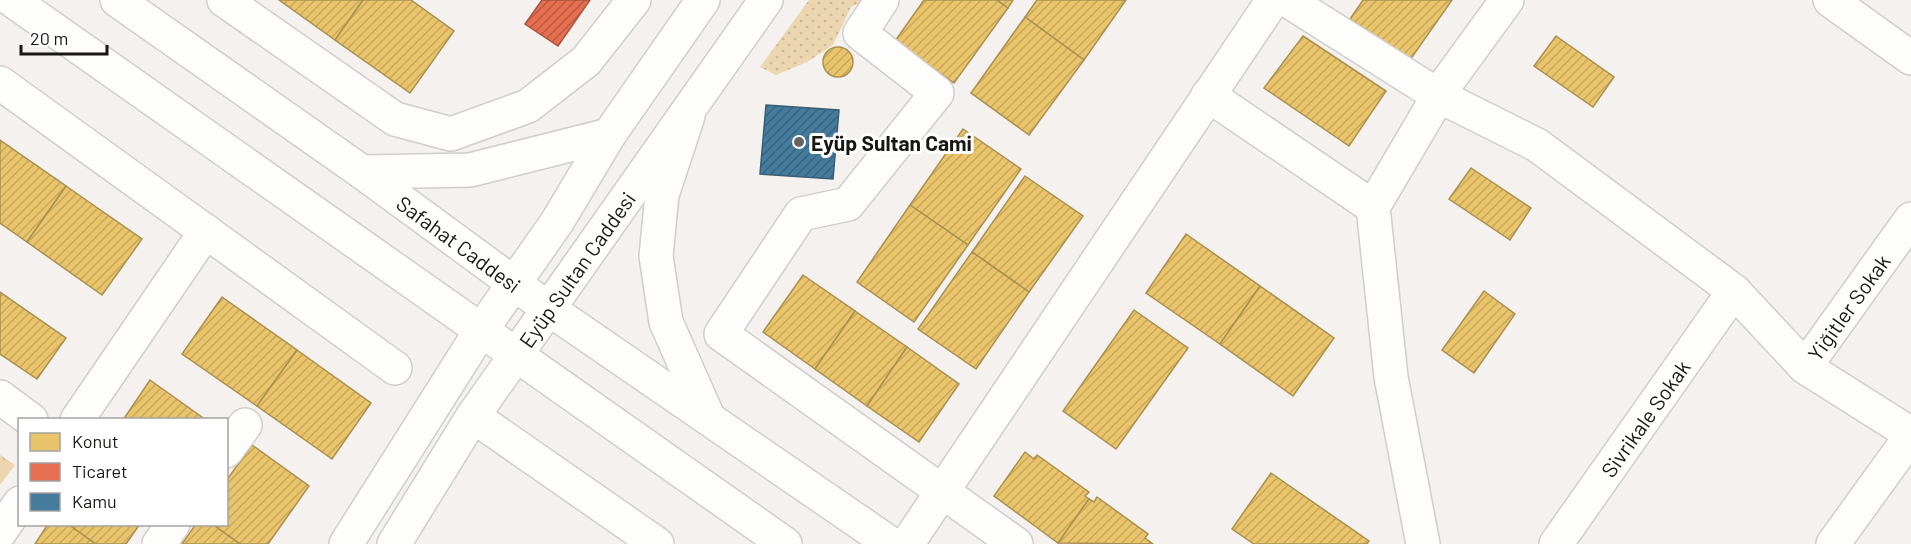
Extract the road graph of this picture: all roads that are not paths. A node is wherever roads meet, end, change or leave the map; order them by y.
1 (12, 0) edge
2 (117, 0) edge
3 (225, 0) edge
4 (634, 0) edge
5 (703, 0) edge
6 (766, 0) edge
7 (882, 0) edge
8 (1273, 0) edge
9 (1287, 0) edge
10 (1507, 0) edge
11 (1830, 0) edge
12 (1906, 44) edge
13 (0, 83) edge
14 (1209, 95) junction
15 (1439, 96) junction
16 (692, 106) junction
17 (609, 135) junction
18 (362, 172) junction
19 (1373, 207) junction
20 (1911, 219) edge
21 (206, 231) junction
22 (516, 284) junction
23 (1734, 291) junction
24 (549, 309) junction
25 (480, 332) junction
26 (515, 356) junction
27 (1805, 367) junction
28 (395, 368) dead end
29 (0, 398) edge
30 (473, 416) junction
31 (708, 417) junction
32 (28, 418) edge
33 (78, 418) edge
34 (1911, 435) edge
35 (941, 492) junction
36 (18, 506) edge
37 (172, 526) edge
38 (0, 532) edge
39 (159, 544) edge
40 (346, 544) edge
41 (394, 544) edge
42 (657, 544) edge
43 (785, 544) edge
44 (891, 544) edge
45 (907, 544) edge
46 (1016, 544) edge
47 (1423, 544) edge
48 (1556, 544) edge
49 (1833, 544) edge

1 - 25 street
2 - 18 street, Safahat Caddesi
3 - 4 street
5 - 17 street, Eyüp Sultan Caddesi
6 - 16 street, Eyüp Sultan Caddesi
7 - 35 street
8 - 14 street
9 - 15 street
10 - 15 street
11 - 12 street
13 - 21 street
14 - 19 street
14 - 35 street
15 - 19 street
15 - 23 street
16 - 24 street, Eyüp Sultan Caddesi
16 - 31 street
17 - 18 street
17 - 22 street, Eyüp Sultan Caddesi
18 - 22 street, Safahat Caddesi
19 - 47 street
20 - 27 street, Yiğitler Sokak
21 - 28 street
21 - 33 street
22 - 24 street, Safahat Caddesi
22 - 25 street, Eyüp Sultan Caddesi
23 - 27 street
23 - 48 street, Sivrikale Sokak
24 - 26 street, Eyüp Sultan Caddesi
24 - 31 street, Safahat Caddesi
25 - 26 street
25 - 40 street, Eyüp Sultan Caddesi
26 - 30 street, Eyüp Sultan Caddesi
26 - 43 street
27 - 34 street
29 - 32 street
30 - 41 street, Eyüp Sultan Caddesi
30 - 42 street
31 - 44 street, Safahat Caddesi
34 - 49 street
35 - 45 street
35 - 46 street
36 - 38 street
37 - 39 street

